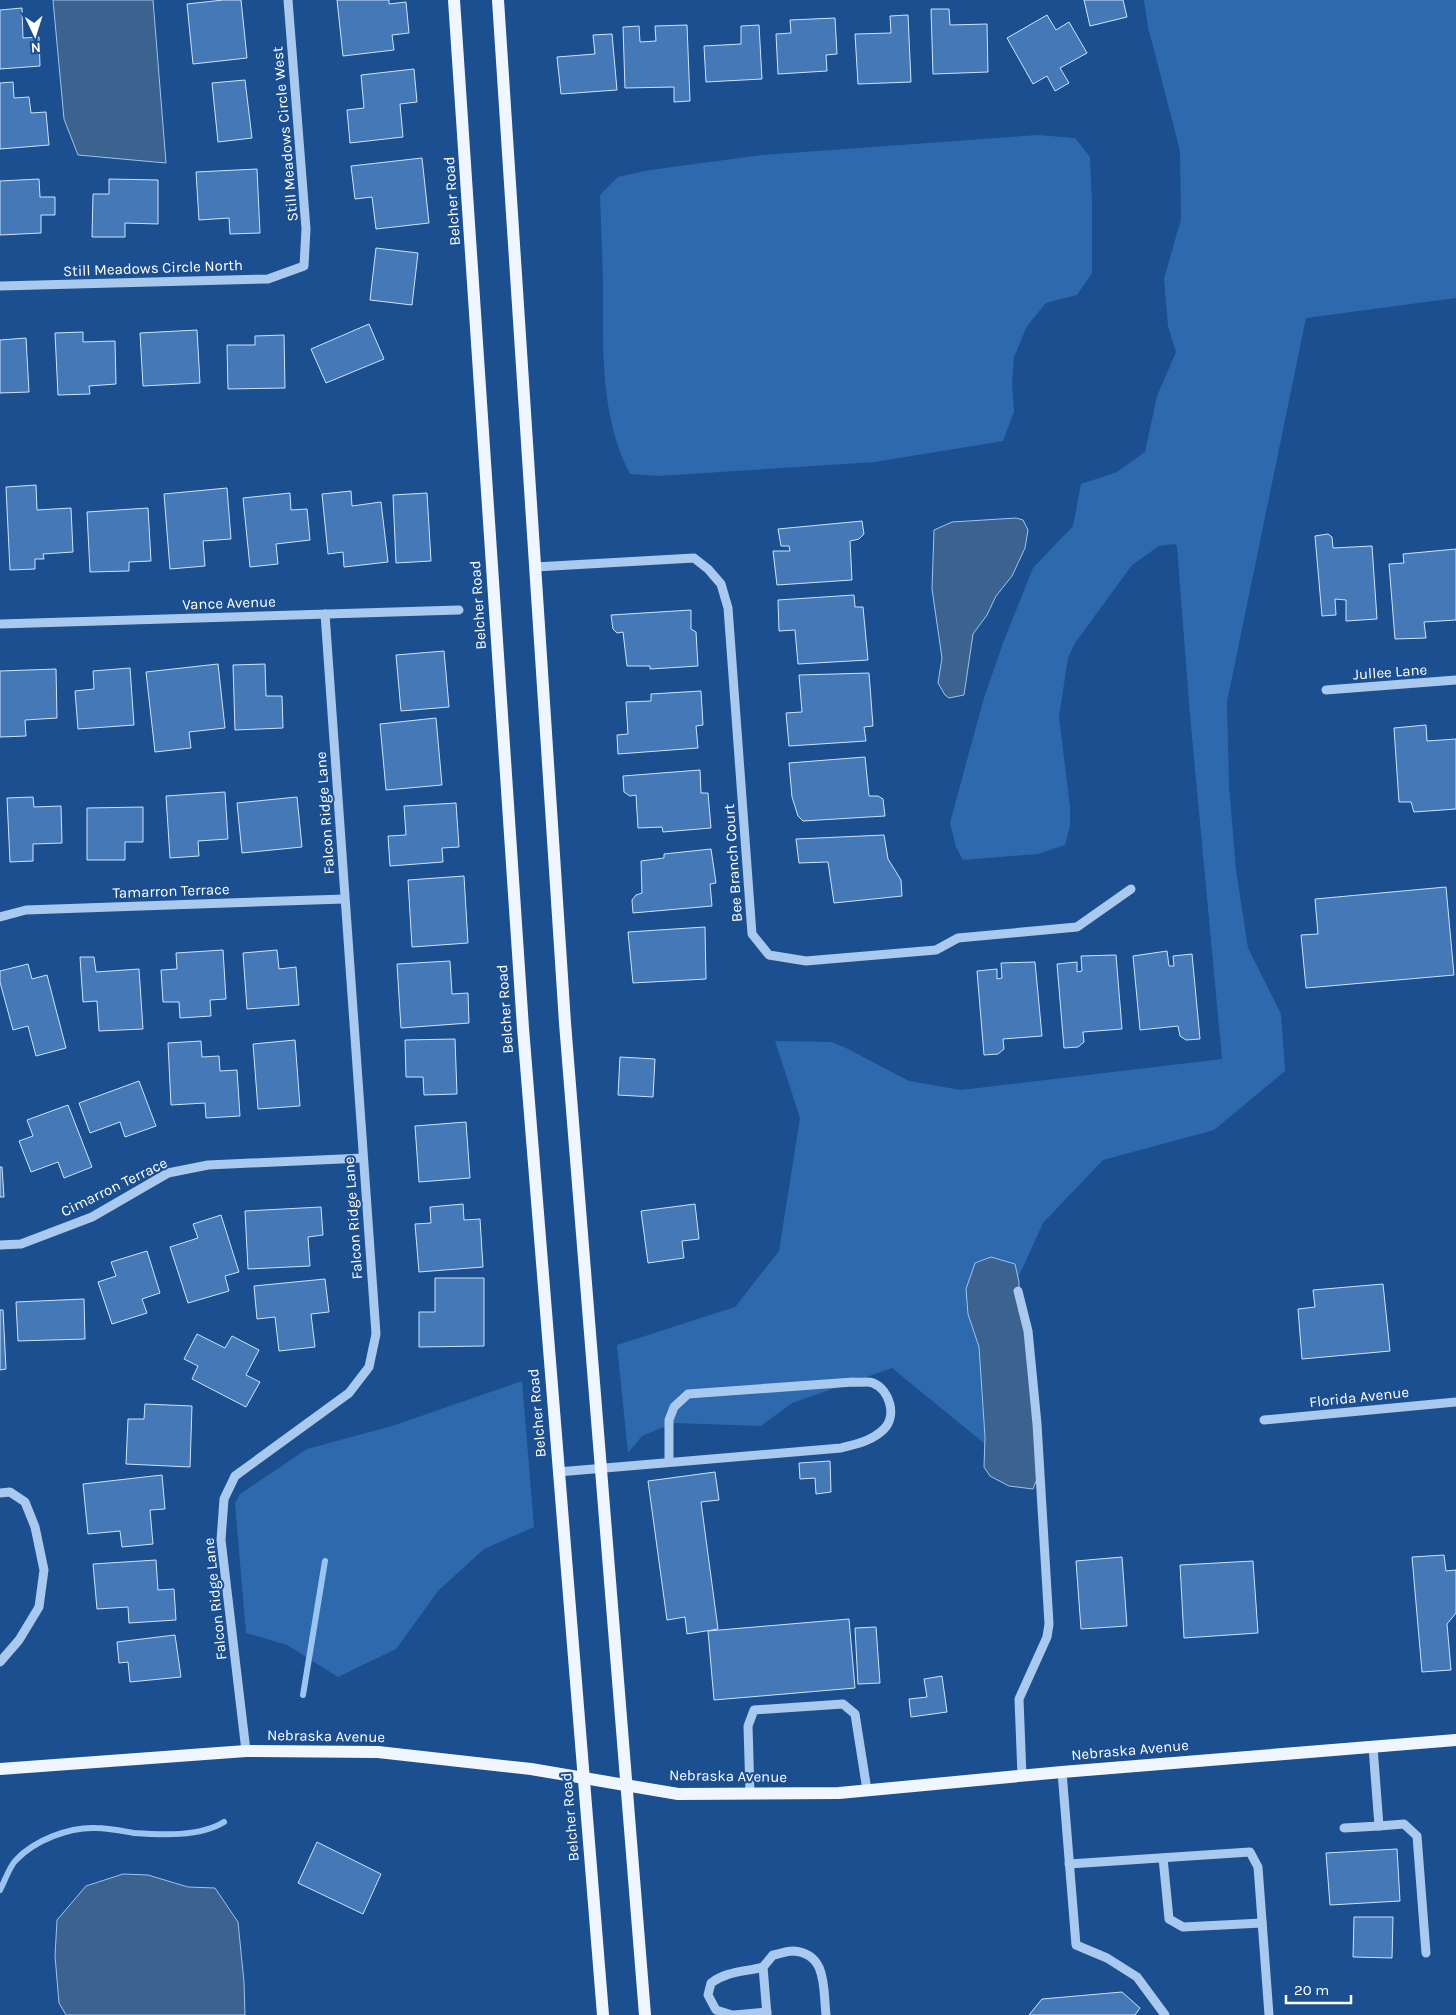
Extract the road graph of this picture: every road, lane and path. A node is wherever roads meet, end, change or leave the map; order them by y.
1 (288, 0) edge
2 (454, 0) edge
3 (498, 0) edge
4 (304, 266) joint
5 (0, 286) edge
6 (535, 567) junction
7 (459, 610) dead end
8 (325, 614) junction
9 (0, 624) edge
10 (1456, 680) edge
11 (1326, 690) dead end
12 (1131, 889) dead end
13 (344, 899) junction
14 (0, 918) edge
15 (363, 1158) junction
16 (0, 1245) edge
17 (1018, 1291) dead end
18 (1456, 1402) edge
19 (1264, 1420) dead end
20 (669, 1462) junction
21 (600, 1468) junction
22 (558, 1472) junction
23 (0, 1493) edge
24 (0, 1662) edge
25 (1456, 1740) edge
26 (1373, 1747) junction
27 (246, 1751) junction
28 (0, 1769) edge
29 (1062, 1772) junction
30 (1022, 1776) junction
31 (583, 1778) junction
32 (625, 1785) junction
33 (867, 1790) junction
34 (750, 1793) junction
35 (1379, 1826) junction
36 (1344, 1828) dead end
37 (1163, 1858) junction
38 (1069, 1864) junction
39 (1262, 1923) junction
40 (1426, 1953) dead end
41 (763, 1967) junction
42 (767, 2014) edge
43 (603, 2015) edge
44 (645, 2015) edge
45 (733, 2015) edge
46 (826, 2015) edge
47 (1166, 2015) edge
48 (1269, 2015) edge

1 - 4 street, Still Meadows Circle West
2 - 22 main road, Belcher Road
3 - 6 main road
4 - 5 street, Still Meadows Circle North
6 - 12 street, Bee Branch Court
6 - 21 main road
7 - 8 street, Vance Avenue
8 - 9 street, Vance Avenue
8 - 13 street, Falcon Ridge Lane
10 - 11 street, Jullee Lane
13 - 14 street, Tamarron Terrace
13 - 15 street, Falcon Ridge Lane
15 - 16 street, Cimarron Terrace
15 - 27 street, Falcon Ridge Lane
17 - 30 street
18 - 19 street, Florida Avenue
20 - 20 street
20 - 21 street
21 - 22 street
21 - 32 main road
22 - 31 main road, Belcher Road
23 - 24 street
25 - 26 main road, Nebraska Avenue
26 - 29 main road, Nebraska Avenue
26 - 35 street
27 - 28 main road, Nebraska Avenue
27 - 31 main road, Nebraska Avenue
29 - 30 main road, Nebraska Avenue
29 - 38 street
30 - 33 main road, Nebraska Avenue
31 - 32 main road, Nebraska Avenue
31 - 43 main road, Belcher Road
32 - 34 main road, Nebraska Avenue
32 - 44 main road
33 - 34 main road, Nebraska Avenue
33 - 34 street
35 - 36 street
35 - 40 street
37 - 38 street
37 - 39 street
37 - 39 street
38 - 47 street
39 - 48 street
41 - 42 street
41 - 45 street
41 - 46 street
42 - 45 street

